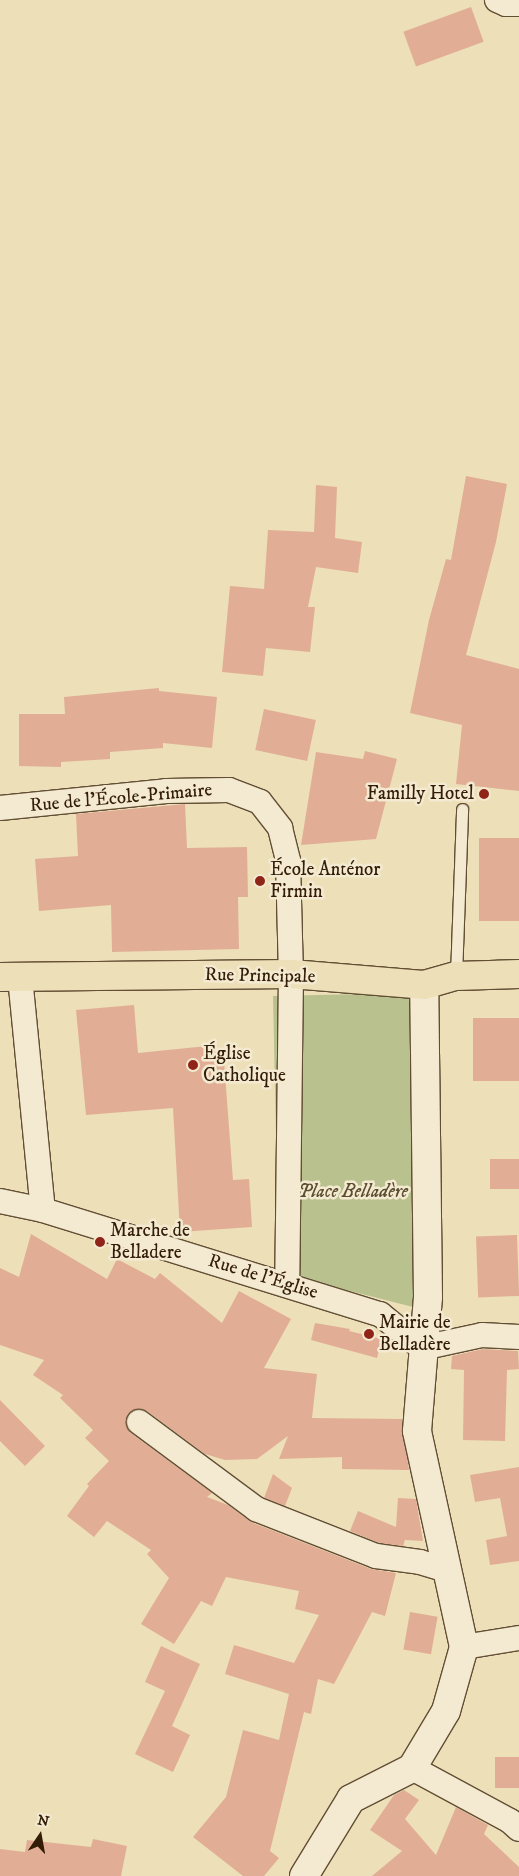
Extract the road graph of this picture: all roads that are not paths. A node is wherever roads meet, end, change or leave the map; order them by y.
1 (497, 0) edge
2 (519, 4) edge
3 (0, 808) edge
4 (462, 809) dead end
5 (291, 974) junction
6 (519, 974) edge
7 (456, 976) junction
8 (10, 977) edge
9 (424, 986) junction
10 (0, 1201) edge
11 (43, 1210) junction
12 (287, 1284) junction
13 (519, 1337) edge
14 (422, 1348) junction
15 (139, 1422) dead end
16 (446, 1570) junction
17 (519, 1638) edge
18 (464, 1647) junction
19 (412, 1768) junction
20 (519, 1829) edge
21 (304, 1876) edge

1 - 2 street
3 - 5 street, Rue de l'École-Primaire
4 - 7 lane
5 - 8 main road, Rue Principale
5 - 9 main road, Rue Principale
5 - 12 street, Rue de l'École-Primaire
6 - 7 main road, Rue Principale
7 - 9 main road, Rue Principale
8 - 11 street
9 - 14 street
10 - 11 street, Rue de l'Église
11 - 12 street, Rue de l'Église
12 - 14 street, Rue de l'Église
13 - 14 street
14 - 16 street
15 - 16 street
16 - 18 street
17 - 18 street
18 - 19 street
19 - 20 street
19 - 21 street

